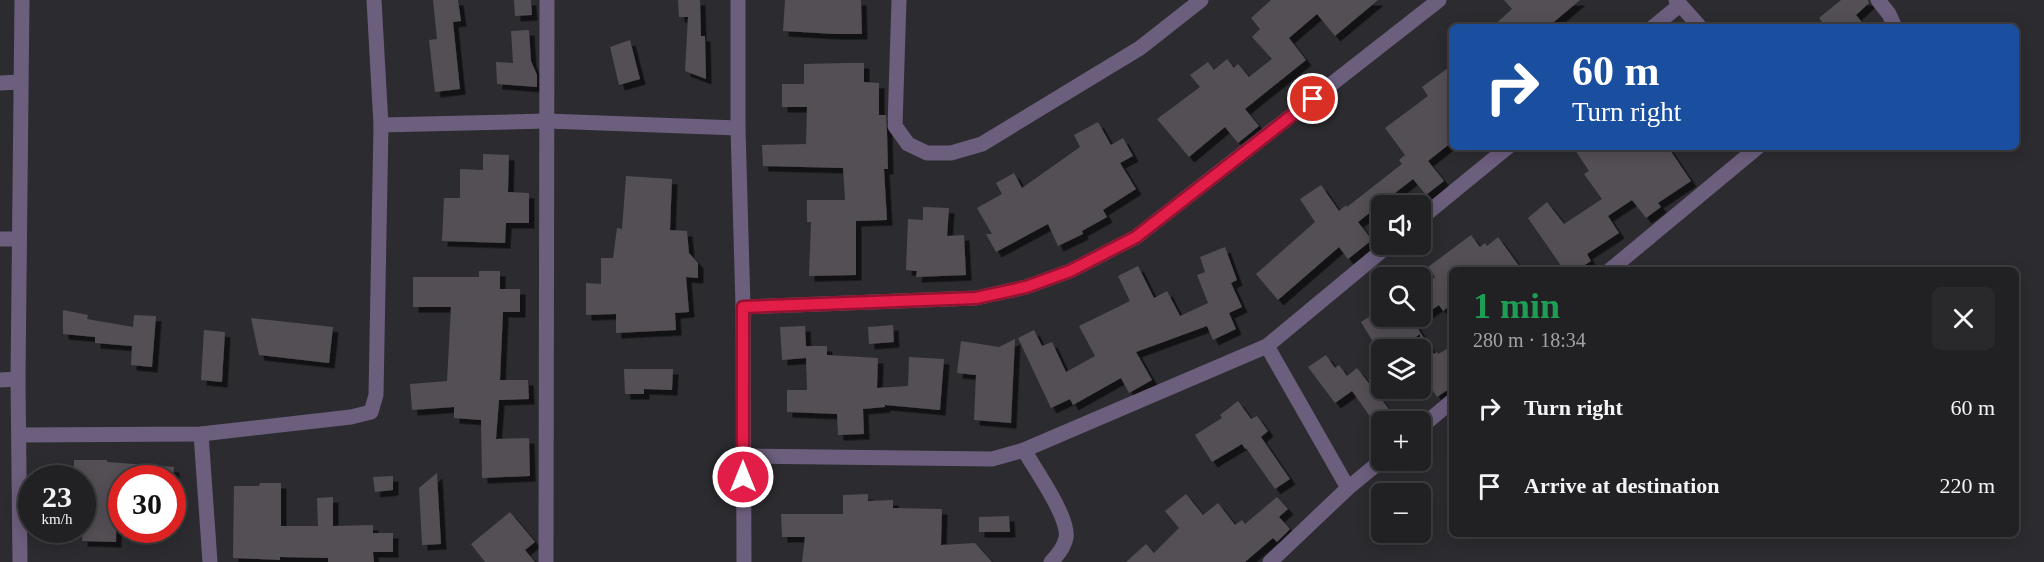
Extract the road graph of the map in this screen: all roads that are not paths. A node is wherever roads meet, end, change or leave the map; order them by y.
1 (22, 0) edge
2 (374, 0) edge
3 (547, 0) edge
4 (738, 0) edge
5 (899, 0) edge
6 (1201, 0) edge
7 (1439, 0) edge
8 (1878, 0) edge
9 (1678, 2) edge
10 (1656, 24) edge
11 (1697, 24) edge
12 (1894, 24) edge
13 (21, 82) junction
14 (0, 83) edge
15 (547, 121) junction
16 (381, 125) junction
17 (738, 128) junction
18 (1504, 150) edge
19 (1754, 150) edge
20 (1431, 210) edge
21 (0, 239) edge
22 (19, 239) junction
23 (1377, 255) edge
24 (1614, 267) edge
25 (743, 307) junction
26 (1267, 346) junction
27 (0, 380) edge
28 (18, 380) junction
29 (1449, 404) edge
30 (1431, 419) edge
31 (201, 434) junction
32 (20, 435) junction
33 (1023, 450) junction
34 (743, 456) junction
35 (1371, 469) edge
36 (1348, 488) junction
37 (20, 562) edge
38 (210, 562) edge
39 (546, 562) edge
40 (744, 562) edge
41 (1051, 562) edge
42 (1270, 562) edge

1 - 13 street
2 - 16 street
3 - 15 street
4 - 17 street
5 - 6 street
7 - 25 street
8 - 12 street
9 - 10 street
9 - 11 street
13 - 14 street
13 - 22 street
15 - 16 street
15 - 17 street
15 - 39 street
16 - 31 street
17 - 25 street
18 - 20 street
19 - 24 street
21 - 22 street
22 - 28 street
23 - 26 street
25 - 34 street
26 - 33 street
26 - 36 street
27 - 28 street
28 - 32 street
29 - 30 street
31 - 32 street
31 - 38 street
32 - 37 street
33 - 34 street
33 - 41 street
34 - 40 street
35 - 36 street
36 - 42 street

